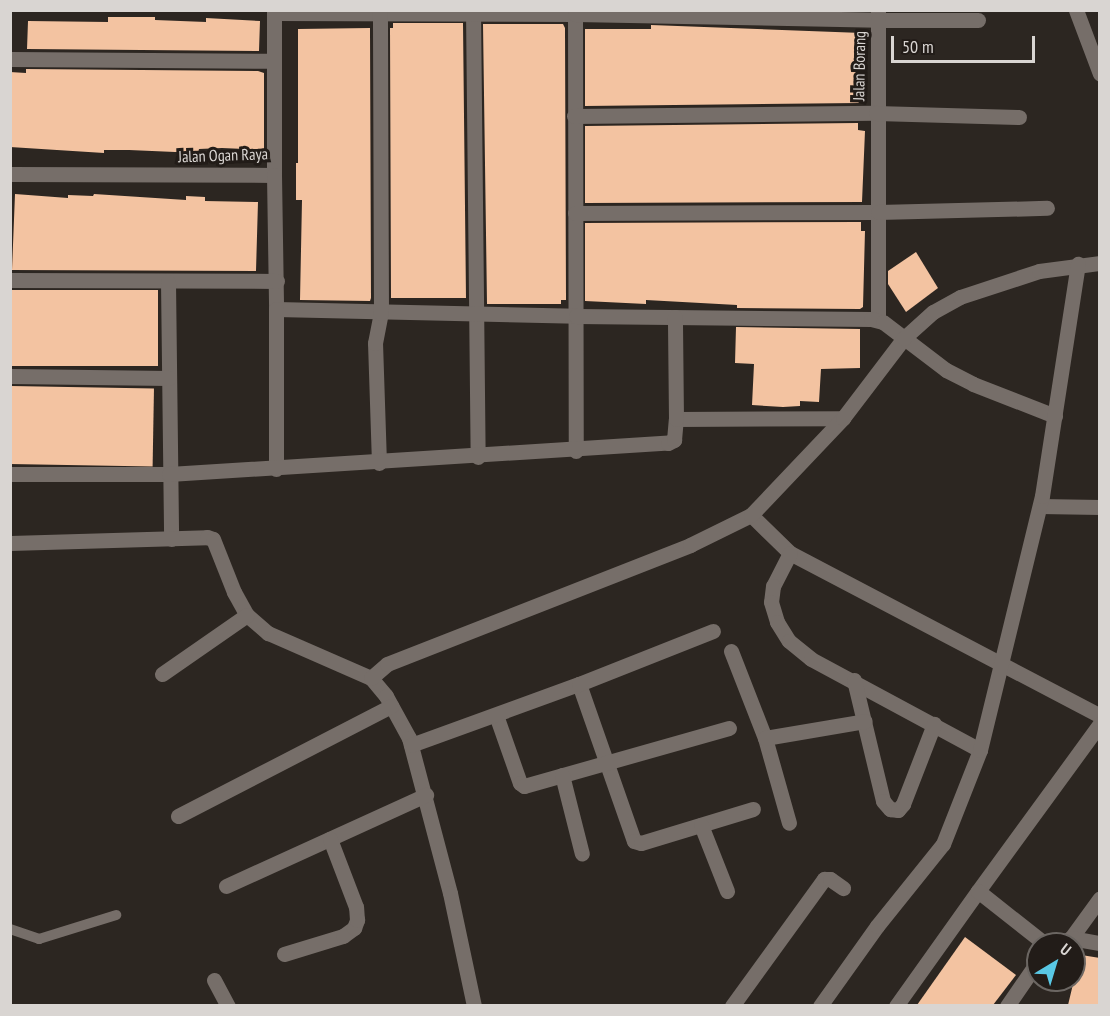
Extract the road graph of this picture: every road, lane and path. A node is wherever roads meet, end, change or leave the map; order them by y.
1 (1077, 10) edge
2 (274, 12) edge
3 (380, 12) edge
4 (473, 12) edge
5 (575, 12) edge
6 (878, 15) edge
7 (978, 20) dead end
8 (10, 59) edge
9 (274, 61) junction
10 (1100, 74) edge
11 (876, 113) junction
12 (574, 116) junction
13 (1019, 117) dead end
14 (10, 174) edge
15 (274, 175) junction
16 (1047, 208) dead end
17 (878, 212) junction
18 (575, 213) junction
19 (1100, 263) edge
20 (1078, 264) junction
21 (10, 280) edge
22 (277, 281) junction
23 (168, 282) junction
24 (276, 309) junction
25 (381, 313) junction
26 (475, 314) junction
27 (576, 316) junction
28 (675, 317) junction
29 (878, 320) junction
30 (904, 338) junction
31 (10, 376) edge
32 (169, 378) junction
33 (1055, 416) junction
34 (843, 418) junction
35 (676, 419) junction
36 (576, 451) junction
37 (478, 457) junction
38 (379, 463) junction
39 (276, 469) junction
40 (10, 474) edge
41 (169, 474) junction
42 (1040, 506) junction
43 (1100, 507) edge
44 (751, 515) junction
45 (171, 539) junction
46 (10, 543) edge
47 (790, 553) junction
48 (247, 615) junction
49 (713, 631) dead end
50 (731, 651) dead end
51 (999, 665) junction
52 (162, 674) dead end
53 (371, 678) junction
54 (854, 680) junction
55 (579, 684) junction
56 (392, 706) junction
57 (496, 715) junction
58 (1100, 716) edge
59 (865, 722) junction
60 (934, 724) junction
61 (1100, 724) edge
62 (729, 728) dead end
63 (765, 738) junction
64 (411, 746) junction
65 (980, 750) junction
66 (606, 761) junction
67 (561, 776) junction
68 (426, 795) junction
69 (753, 809) dead end
70 (178, 816) dead end
71 (789, 823) dead end
72 (701, 825) junction
73 (330, 839) junction
74 (582, 854) dead end
75 (226, 886) dead end
76 (843, 888) dead end
77 (727, 891) dead end
78 (978, 891) junction
79 (1100, 898) edge
80 (116, 915) dead end
81 (10, 929) edge
82 (1030, 932) edge
83 (1072, 932) edge
84 (284, 954) dead end
85 (1026, 978) edge
86 (214, 980) dead end
87 (228, 1005) edge
88 (474, 1005) edge
89 (732, 1005) edge
90 (820, 1005) edge
91 (896, 1005) edge
92 (1007, 1005) edge

1 - 10 street
2 - 3 street, Jalan Borang
2 - 9 street, Jalan Ogan Raya
3 - 4 street, Jalan Borang
3 - 25 street
4 - 5 street, Jalan Borang
4 - 26 street
5 - 6 street, Jalan Borang
5 - 12 street
6 - 7 street
6 - 11 street, Jalan Borang
8 - 9 street
9 - 15 street, Jalan Ogan Raya
11 - 12 street
11 - 13 street
11 - 17 street, Jalan Borang
12 - 18 street
14 - 15 street, Jalan Ogan Raya
15 - 22 street
16 - 17 street
17 - 18 street
17 - 29 street, Jalan Borang
18 - 27 street
19 - 20 street
20 - 30 street
20 - 33 street
21 - 23 street
22 - 23 street
22 - 24 street
23 - 32 street
24 - 25 street
24 - 39 street
25 - 26 street
25 - 38 street
26 - 27 street
26 - 37 street
27 - 28 street
27 - 36 street
28 - 29 street
28 - 35 street
29 - 30 street
30 - 33 street
30 - 34 street
31 - 32 street
32 - 41 street
33 - 42 street
34 - 35 street
34 - 44 street
35 - 36 street
36 - 37 street
37 - 38 street
38 - 39 street
39 - 41 street
40 - 41 street
41 - 45 street
42 - 43 street
42 - 51 street
44 - 47 street
44 - 53 street
45 - 46 street
45 - 48 street
47 - 51 street
47 - 54 street
48 - 52 street
48 - 53 street
49 - 55 street
50 - 63 street
51 - 58 street
51 - 65 street
53 - 56 street
54 - 59 street
54 - 60 street
55 - 57 street
55 - 66 street
56 - 64 street
56 - 70 street
57 - 64 street
57 - 67 street
59 - 60 street
59 - 63 street
60 - 65 street
61 - 78 street
62 - 66 street
63 - 71 street
64 - 68 street
65 - 90 street
66 - 67 street
66 - 72 street
67 - 74 street
68 - 73 street
68 - 88 street
69 - 72 street
72 - 77 street
73 - 75 street
73 - 84 street
76 - 89 street
78 - 82 street
78 - 91 street
79 - 83 street
80 - 81 lane
85 - 92 street
86 - 87 street

